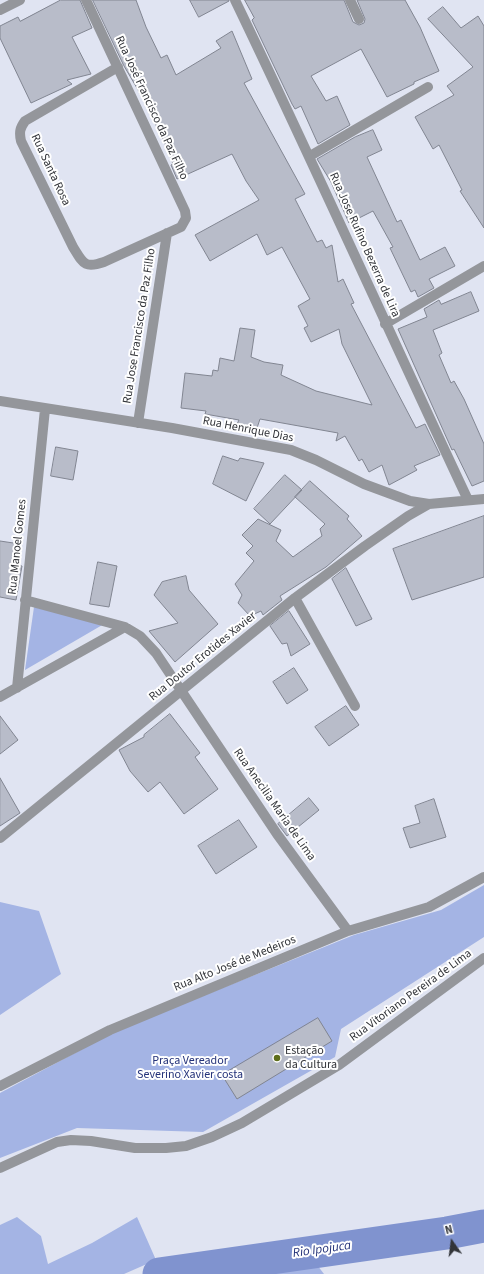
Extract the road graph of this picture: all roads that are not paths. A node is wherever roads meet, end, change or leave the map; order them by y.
1 (20, 0) edge
2 (86, 0) edge
3 (235, 0) edge
4 (350, 0) edge
5 (0, 10) edge
6 (359, 19) dead end
7 (118, 67) junction
8 (428, 87) dead end
9 (310, 156) junction
10 (167, 233) junction
11 (484, 266) edge
12 (385, 324) junction
13 (0, 401) edge
14 (45, 409) junction
15 (138, 423) junction
16 (484, 499) edge
17 (468, 500) junction
18 (429, 504) junction
19 (295, 598) junction
20 (26, 600) junction
21 (125, 628) junction
22 (17, 688) junction
23 (182, 691) junction
24 (0, 697) edge
25 (355, 706) dead end
26 (0, 838) edge
27 (484, 877) edge
28 (348, 931) junction
29 (484, 958) edge
30 (0, 1086) edge
31 (0, 1168) edge

1 - 5 street
2 - 7 street, Rua José Francisco da Paz Filho
3 - 9 street, Rua Jose Rufino Bezerra de Lira
4 - 6 street
7 - 10 street, Rua José Francisco da Paz Filho
7 - 10 street, Rua Santa Rosa
8 - 9 street
9 - 12 street, Rua Jose Rufino Bezerra de Lira
10 - 15 street, Rua Jose Francisco da Paz Filho
11 - 12 street
12 - 17 street, Rua Jose Rufino Bezerra de Lira
13 - 14 street, Rua Henrique Dias
14 - 15 street, Rua Henrique Dias
14 - 20 street, Rua Manoel Gomes
15 - 18 street, Rua Henrique Dias
16 - 17 street, Rua Henrique Dias
17 - 18 street, Rua Henrique Dias
18 - 19 street, Rua Doutor Erotides Xavier
19 - 23 street, Rua Doutor Erotides Xavier
19 - 25 street
20 - 21 street, Rua Anecìlia Maria de Lima
20 - 22 street, Rua Manoel Gomes
21 - 22 street
21 - 23 street, Rua Anecìlia Maria de Lima
22 - 24 street
23 - 26 street, Rua Doutor Erotides Xavier
23 - 28 street, Rua Anecìlia Maria de Lima
27 - 28 street, Rua Alto José de Medeiros
28 - 30 street, Rua Alto José de Medeiros
29 - 31 street, Rua Vitoriano Pereira de Lima

